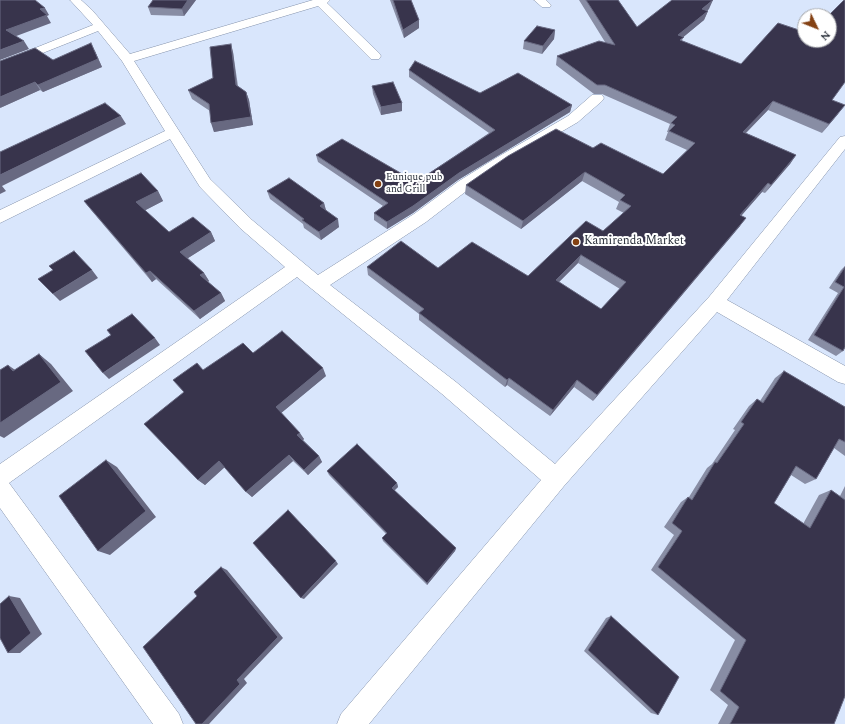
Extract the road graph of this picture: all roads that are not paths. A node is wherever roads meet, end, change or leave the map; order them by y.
1 (75, 0) edge
2 (322, 1) edge
3 (100, 26) junction
4 (375, 56) dead end
5 (127, 59) junction
6 (0, 66) edge
7 (596, 98) edge
8 (174, 132) junction
9 (845, 140) edge
10 (0, 217) edge
11 (297, 268) junction
12 (318, 284) junction
13 (715, 302) junction
14 (845, 376) edge
15 (0, 477) edge
16 (556, 479) junction
17 (0, 489) edge
18 (169, 724) edge
19 (351, 724) edge

1 - 3 street
2 - 4 street
2 - 5 street
3 - 5 street
3 - 6 street
5 - 8 street
7 - 12 street
8 - 10 street
8 - 11 street
9 - 13 street
11 - 12 street
11 - 15 street
12 - 16 street
13 - 14 street
13 - 16 street
16 - 19 street
17 - 18 street

